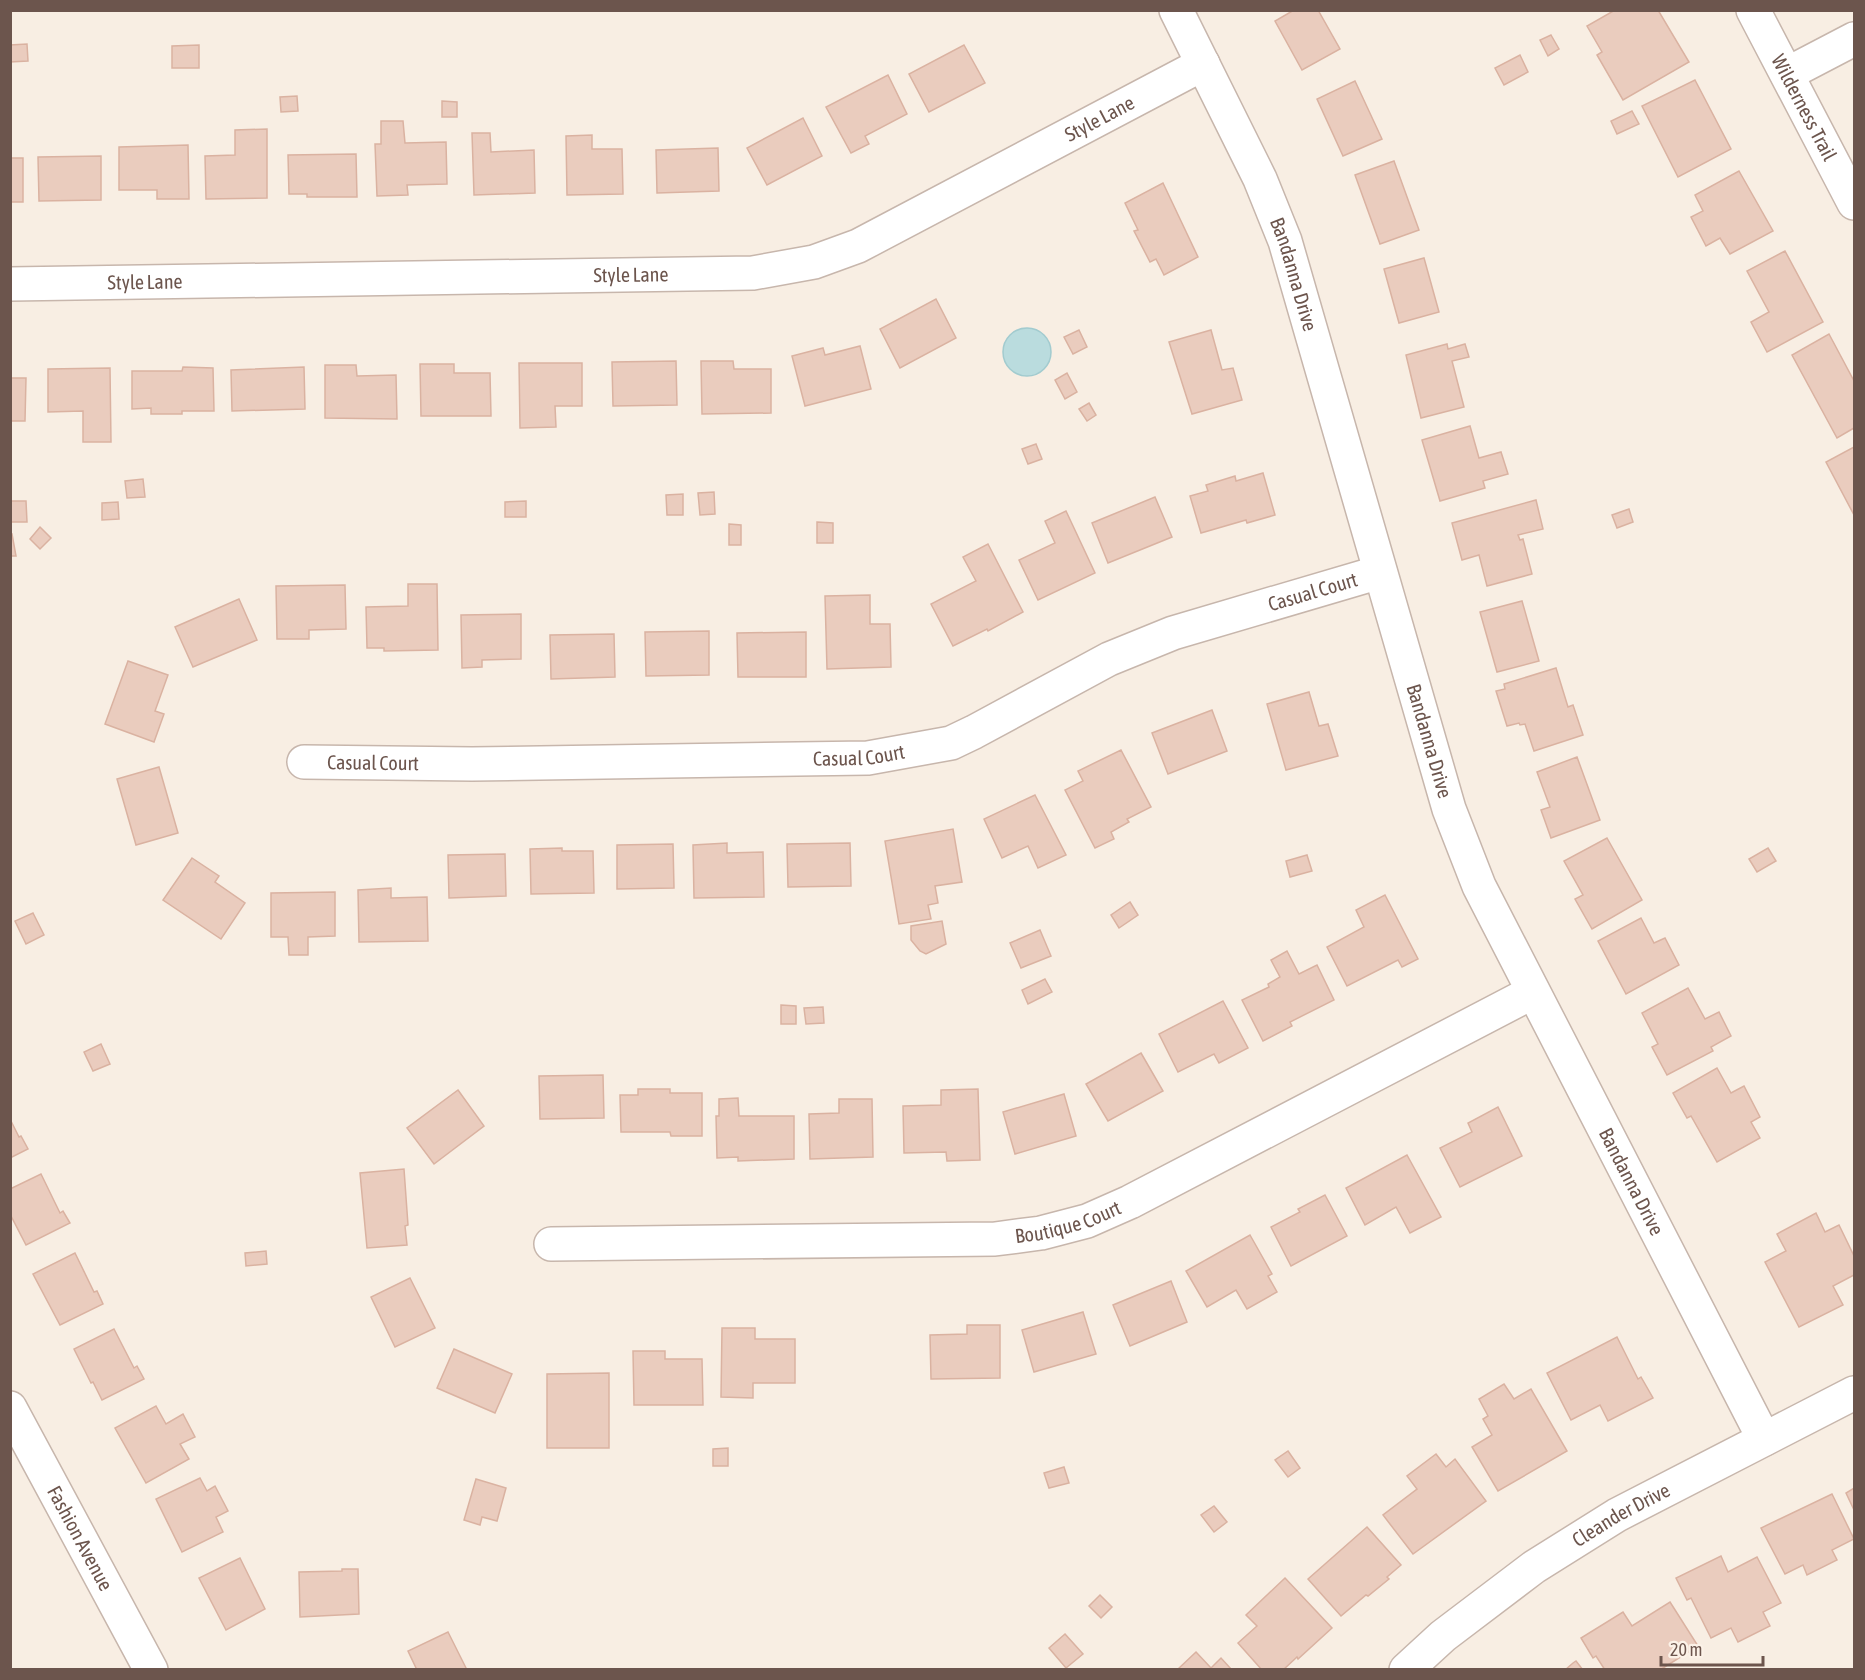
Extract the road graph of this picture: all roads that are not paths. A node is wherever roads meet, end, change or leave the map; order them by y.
1 (1176, 10) edge
2 (1754, 10) edge
3 (1854, 39) edge
4 (1203, 64) junction
5 (1787, 74) junction
6 (1854, 203) edge
7 (10, 284) edge
8 (1380, 572) junction
9 (304, 762) dead end
10 (1533, 992) junction
11 (551, 1244) dead end
12 (1854, 1393) edge
13 (10, 1408) edge
14 (1764, 1438) junction
15 (151, 1670) edge
16 (1406, 1670) edge

1 - 4 street, Bandanna Drive
2 - 5 street, Wilderness Trail
3 - 5 street
4 - 7 street, Style Lane
4 - 8 street, Bandanna Drive
5 - 6 street, Wilderness Trail
8 - 9 street, Casual Court
8 - 10 street, Bandanna Drive
10 - 11 street, Boutique Court
10 - 14 street, Bandanna Drive
12 - 14 street, Cleander Drive
13 - 15 street, Fashion Avenue
14 - 16 street, Cleander Drive

